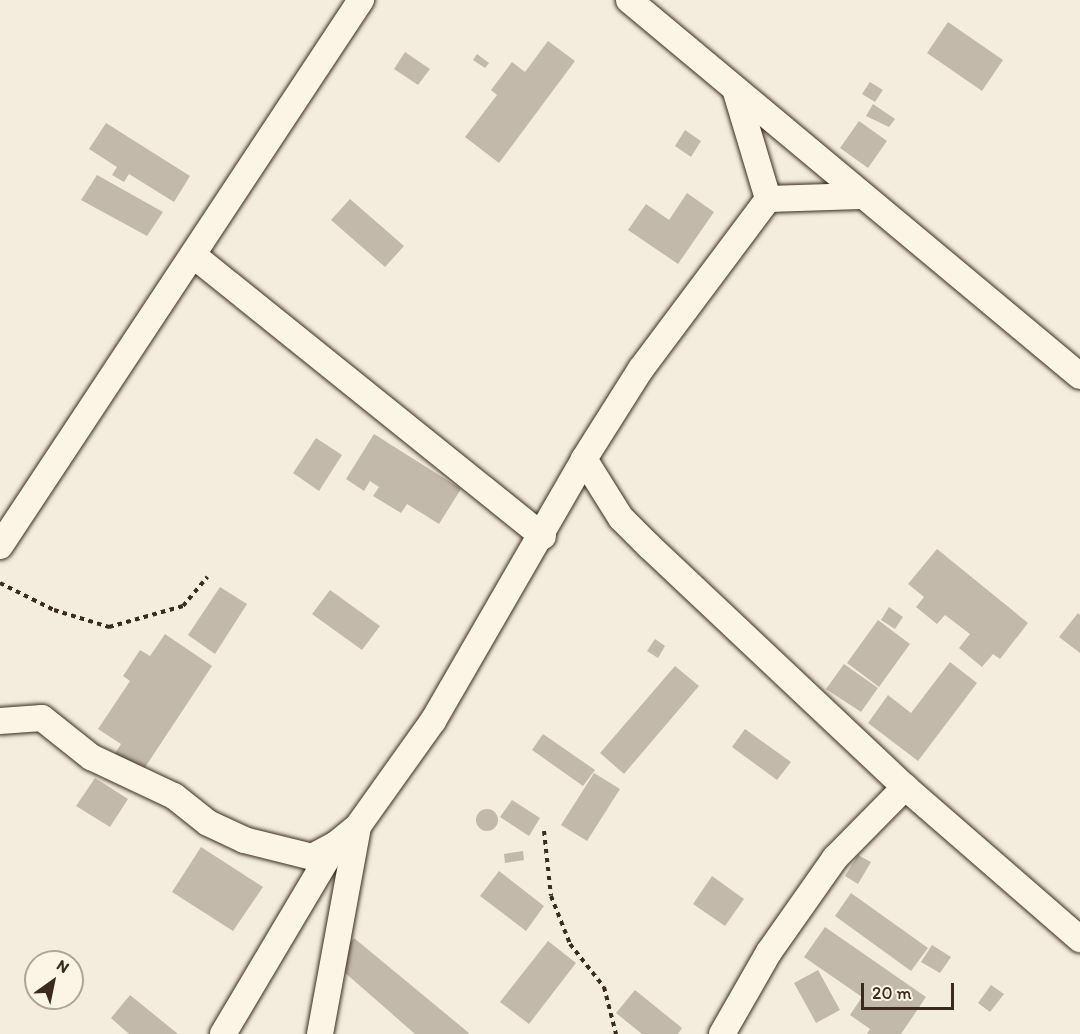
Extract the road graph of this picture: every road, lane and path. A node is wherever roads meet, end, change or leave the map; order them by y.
1 (361, 0) edge
2 (629, 0) edge
3 (736, 92) junction
4 (860, 196) junction
5 (768, 199) junction
6 (193, 255) junction
7 (1080, 376) edge
8 (584, 459) junction
9 (543, 536) junction
10 (0, 546) edge
11 (207, 577) dead end
12 (0, 583) edge
13 (0, 721) edge
14 (905, 787) junction
15 (358, 826) junction
16 (544, 831) dead end
17 (336, 844) junction
18 (1080, 939) edge
19 (223, 1034) edge
20 (320, 1034) edge
21 (616, 1034) edge
22 (722, 1034) edge

1 - 6 street
2 - 3 street
3 - 4 street
3 - 5 street
4 - 5 street
4 - 7 street
5 - 8 street
6 - 9 street
6 - 10 street
8 - 9 street
8 - 14 street
9 - 15 street
11 - 12 path
13 - 17 street
14 - 18 street
14 - 22 street
15 - 17 street
15 - 20 street
16 - 21 path
17 - 19 street

